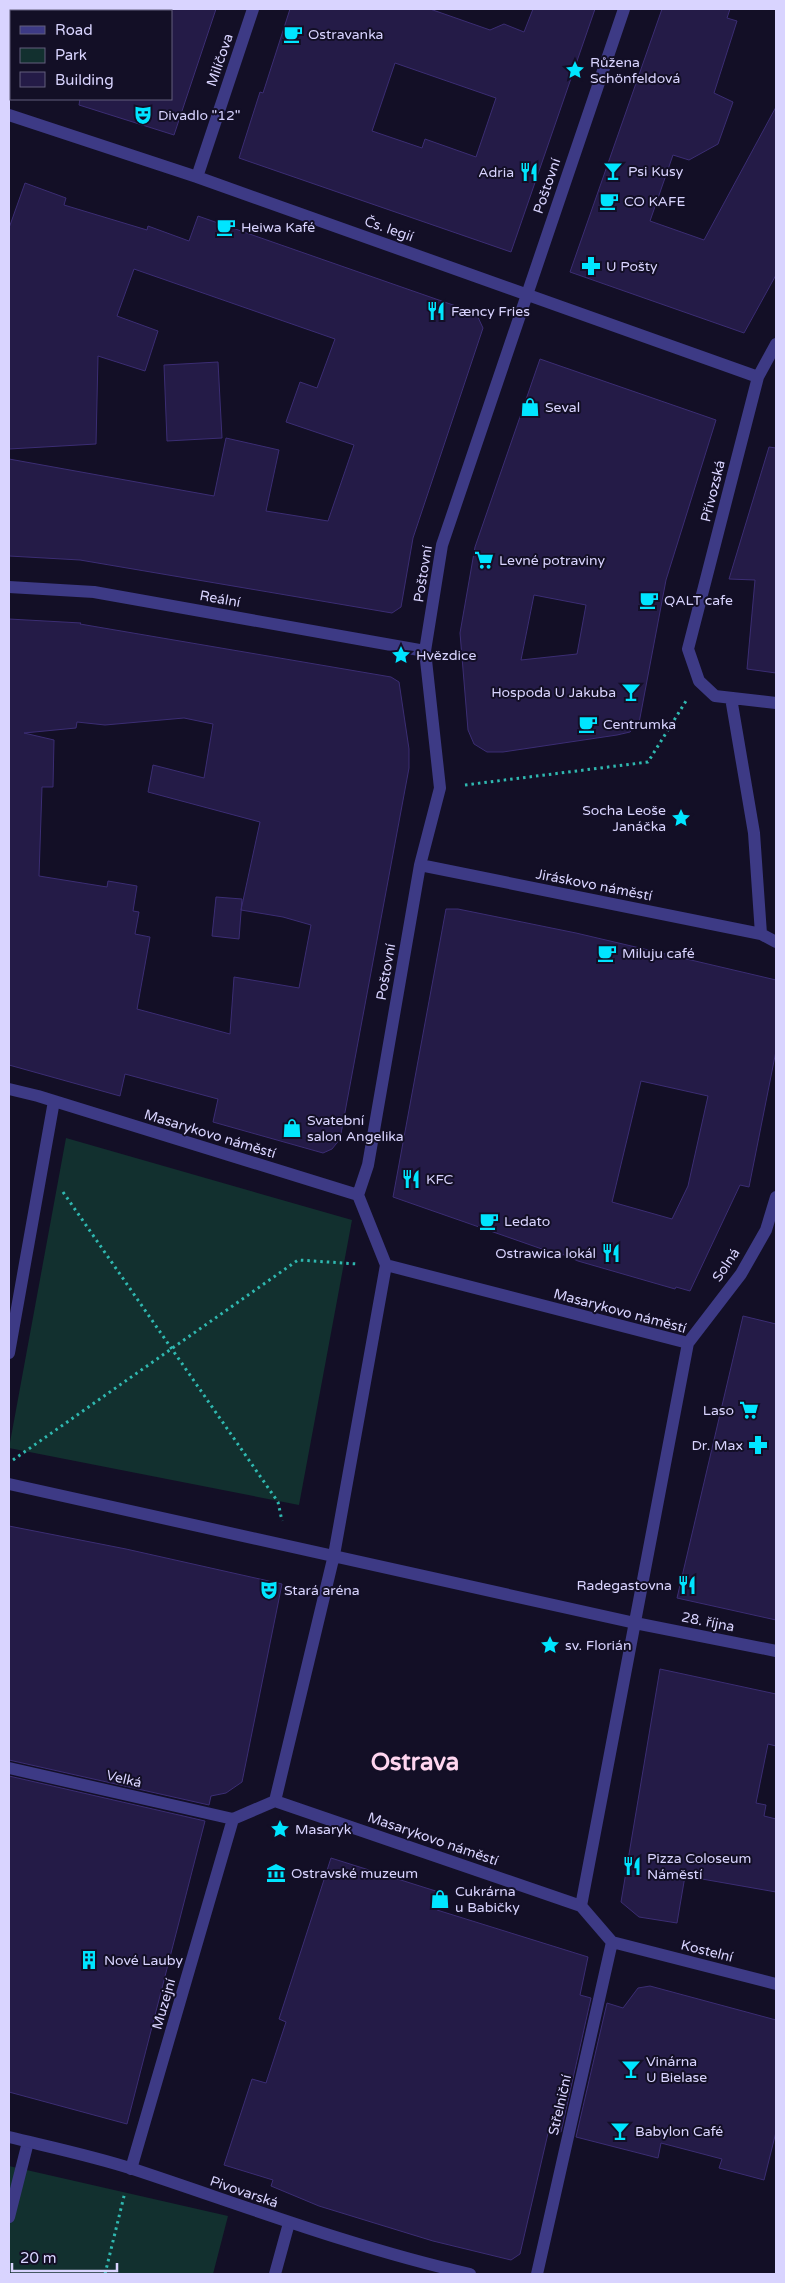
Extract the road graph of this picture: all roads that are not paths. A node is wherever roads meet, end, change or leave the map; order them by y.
1 (253, 9) edge
2 (624, 9) edge
3 (9, 115) edge
4 (197, 177) junction
5 (526, 294) junction
6 (776, 344) edge
7 (758, 377) junction
8 (9, 587) edge
9 (425, 651) junction
10 (730, 698) junction
11 (776, 703) edge
12 (420, 865) junction
13 (761, 934) junction
14 (776, 942) edge
15 (9, 1089) edge
16 (54, 1102) junction
17 (358, 1195) junction
18 (776, 1196) edge
19 (386, 1265) junction
20 (688, 1343) junction
21 (9, 1353) edge
22 (9, 1484) edge
23 (334, 1555) junction
24 (635, 1623) junction
25 (776, 1650) edge
26 (9, 1768) edge
27 (275, 1801) junction
28 (234, 1819) junction
29 (581, 1906) junction
30 (612, 1942) junction
31 (776, 1984) edge
32 (9, 2137) edge
33 (28, 2142) junction
34 (131, 2168) junction
35 (9, 2217) edge
36 (289, 2223) junction
37 (275, 2274) edge
38 (470, 2274) edge
39 (538, 2274) edge

1 - 4 street, Milíčova
2 - 5 street, Poštovní
3 - 4 street, Čs. legií
4 - 5 street, Čs. legií
5 - 7 street, Čs. legií
5 - 9 street, Poštovní
6 - 7 street, Přívozská
7 - 10 street, Přívozská
8 - 9 street, Reální
9 - 12 street, Poštovní
10 - 11 street
10 - 13 street
12 - 13 street, Jiráskovo náměstí
12 - 17 street, Poštovní
13 - 14 street, Jiráskovo náměstí
15 - 16 street, Masarykovo náměstí
16 - 17 street, Masarykovo náměstí
16 - 21 street
17 - 19 street
18 - 20 street, Solná
19 - 20 street, Masarykovo náměstí
19 - 23 street
20 - 24 street, Masarykovo náměstí
22 - 23 street
23 - 24 street
23 - 27 street
24 - 25 street, 28. října
24 - 29 street, Masarykovo náměstí
26 - 28 street, Velká
27 - 28 street
27 - 29 street, Masarykovo náměstí
28 - 34 street, Muzejní
29 - 30 street
30 - 31 street, Kostelní
30 - 39 street, Střelniční
32 - 33 street, Pivovarská
33 - 34 street, Pivovarská
33 - 35 street
34 - 36 street, Pivovarská
36 - 37 street
36 - 38 street, Pivovarská

